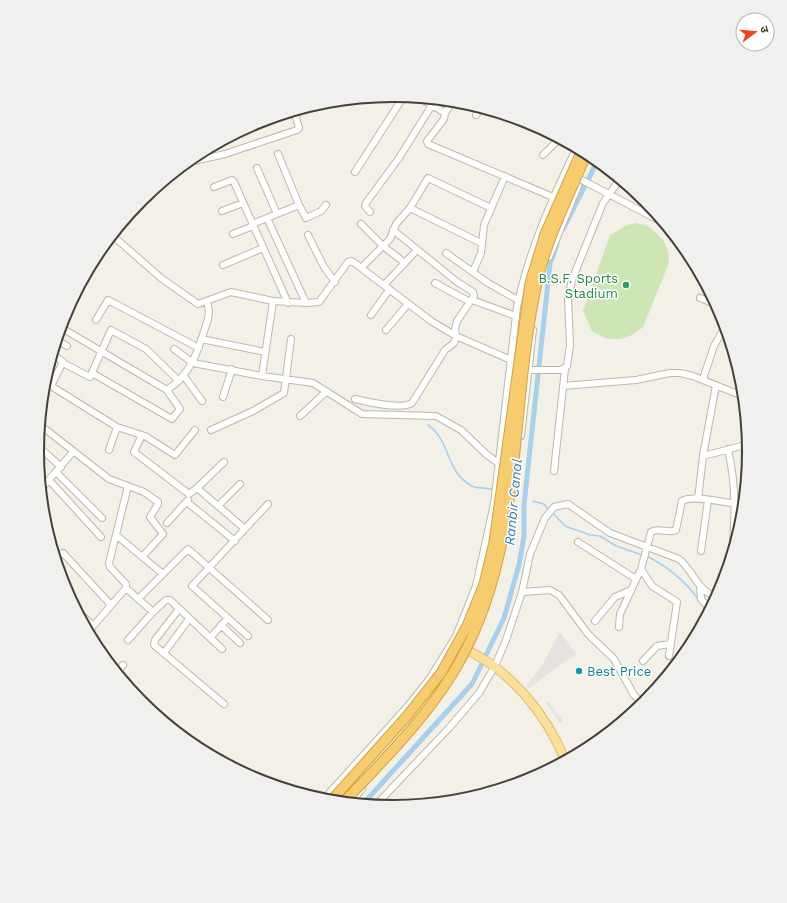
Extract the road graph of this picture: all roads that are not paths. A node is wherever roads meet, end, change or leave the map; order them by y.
1 (400, 102) edge
2 (432, 105) joint
3 (450, 107) edge
4 (445, 113) junction
5 (296, 116) edge
6 (556, 142) edge
7 (574, 153) edge
8 (278, 154) dead end
9 (544, 155) dead end
10 (579, 156) edge
11 (585, 159) edge
12 (200, 160) edge
13 (588, 161) edge
14 (257, 168) dead end
15 (355, 172) dead end
16 (505, 176) junction
17 (581, 180) junction
18 (617, 183) edge
19 (214, 188) dead end
20 (609, 193) junction
21 (553, 197) junction
22 (243, 203) junction
23 (299, 205) junction
24 (326, 205) dead end
25 (410, 208) junction
26 (491, 208) junction
27 (222, 211) dead end
28 (370, 212) dead end
29 (277, 214) junction
30 (652, 216) edge
31 (267, 218) junction
32 (362, 224) dead end
33 (252, 225) junction
34 (393, 230) junction
35 (233, 234) dead end
36 (308, 235) dead end
37 (116, 239) edge
38 (482, 243) junction
39 (383, 246) junction
40 (263, 248) junction
41 (416, 250) junction
42 (446, 253) dead end
43 (405, 263) junction
44 (223, 265) dead end
45 (361, 268) junction
46 (473, 272) junction
47 (335, 282) junction
48 (435, 283) dead end
49 (387, 288) junction
50 (700, 298) dead end
51 (518, 300) junction
52 (471, 301) junction
53 (709, 301) edge
54 (288, 303) junction
55 (306, 303) junction
56 (408, 304) junction
57 (272, 305) junction
58 (208, 306) junction
59 (371, 315) dead end
60 (516, 316) junction
61 (96, 320) dead end
62 (386, 330) dead end
63 (66, 331) edge
64 (722, 333) edge
65 (456, 336) junction
66 (201, 339) junction
67 (291, 339) dead end
68 (62, 343) edge
69 (67, 346) dead end
70 (199, 348) junction
71 (174, 349) dead end
72 (101, 351) junction
73 (265, 352) junction
74 (57, 357) edge
75 (511, 360) junction
76 (63, 363) junction
77 (193, 363) junction
78 (531, 368) junction
79 (565, 368) junction
80 (232, 369) junction
81 (92, 374) junction
82 (262, 376) junction
83 (182, 378) junction
84 (286, 379) junction
85 (702, 379) junction
86 (716, 385) junction
87 (563, 386) junction
88 (167, 390) junction
89 (326, 392) junction
90 (738, 394) edge
91 (223, 397) dead end
92 (356, 399) dead end
93 (202, 401) dead end
94 (300, 416) dead end
95 (117, 427) junction
96 (45, 429) edge
97 (194, 430) dead end
98 (211, 430) dead end
99 (142, 435) junction
100 (743, 445) edge
101 (728, 449) junction
102 (109, 450) dead end
103 (44, 451) edge
104 (73, 452) junction
105 (703, 456) junction
106 (224, 462) dead end
107 (498, 463) junction
108 (61, 467) junction
109 (554, 471) dead end
110 (56, 472) junction
111 (49, 480) junction
112 (46, 484) edge
113 (240, 484) dead end
114 (128, 486) junction
115 (197, 488) junction
116 (191, 494) junction
117 (698, 499) junction
118 (708, 500) junction
119 (187, 502) junction
120 (268, 504) dead end
121 (736, 505) junction
122 (218, 506) junction
123 (102, 518) dead end
124 (167, 523) dead end
125 (734, 528) edge
126 (245, 529) junction
127 (116, 535) junction
128 (101, 537) dead end
129 (234, 541) junction
130 (578, 542) dead end
131 (646, 548) junction
132 (701, 551) dead end
133 (60, 555) edge
134 (143, 556) junction
135 (210, 568) junction
136 (640, 569) junction
137 (163, 574) junction
138 (636, 579) junction
139 (700, 587) junction
140 (126, 588) junction
141 (631, 590) junction
142 (522, 592) junction
143 (712, 595) edge
144 (138, 599) junction
145 (111, 605) junction
146 (707, 606) edge
147 (179, 609) junction
148 (153, 612) junction
149 (228, 618) junction
150 (190, 619) junction
151 (268, 620) dead end
152 (88, 621) edge
153 (595, 621) dead end
154 (221, 625) junction
155 (93, 626) joint
156 (619, 627) dead end
157 (248, 636) dead end
158 (456, 636) junction
159 (210, 638) junction
160 (128, 640) dead end
161 (240, 643) dead end
162 (670, 644) junction
163 (222, 649) dead end
164 (469, 651) junction
165 (164, 653) junction
166 (669, 656) dead end
167 (643, 661) dead end
168 (123, 665) dead end
169 (493, 665) junction
170 (120, 669) edge
171 (639, 700) edge
172 (224, 704) dead end
173 (563, 757) edge
174 (328, 795) edge
175 (336, 796) edge
176 (348, 798) edge
177 (359, 799) edge
178 (380, 800) edge

1 - 15 street
2 - 4 street
2 - 28 street
3 - 4 street
4 - 16 street
5 - 12 street
6 - 9 street
7 - 21 street
8 - 23 street
10 - 175 highway, bridge
11 - 176 highway, bridge
13 - 17 street
14 - 29 street
16 - 21 street
16 - 26 street
17 - 20 street
17 - 78 street
18 - 20 street
19 - 22 street
20 - 30 street
20 - 79 street
21 - 51 street
22 - 27 street
22 - 33 street
23 - 24 street
23 - 29 street
25 - 26 street
25 - 34 street
25 - 38 street
26 - 38 street
29 - 31 street
31 - 33 street
31 - 55 street
32 - 39 street
33 - 35 street
33 - 40 street
34 - 39 street
34 - 41 street
36 - 47 street
37 - 58 street
38 - 46 street
39 - 43 street
39 - 45 street
40 - 44 street
40 - 54 street
41 - 43 street
41 - 52 street
42 - 46 street
43 - 49 street
45 - 47 street
45 - 49 street
46 - 51 street
47 - 55 street
48 - 52 street
49 - 56 street
49 - 59 street
50 - 53 street
51 - 60 street
52 - 60 street
52 - 65 street
54 - 55 street
54 - 57 street
56 - 62 street
56 - 65 street
57 - 58 street
57 - 73 street
58 - 66 street
60 - 75 street
61 - 70 street
63 - 72 street
64 - 85 street
65 - 75 street
65 - 92 street
66 - 70 street
66 - 73 street
67 - 84 street
68 - 69 street
70 - 77 street
71 - 77 street
72 - 81 street
72 - 83 street
72 - 88 street
73 - 82 street
74 - 76 street
75 - 107 street
76 - 81 street
76 - 95 street
77 - 80 street
77 - 83 street
78 - 79 street
78 - 164 street
79 - 87 street
80 - 82 street
80 - 91 street
81 - 88 street
82 - 84 street
83 - 88 street
83 - 93 street
84 - 89 street
84 - 98 street
85 - 86 street
85 - 87 street
86 - 90 street
86 - 105 street
87 - 109 street
89 - 94 street
89 - 107 street
95 - 99 street
95 - 102 street
96 - 104 street
97 - 99 street
99 - 116 street
100 - 101 street
101 - 105 street
101 - 121 street
103 - 108 street
104 - 108 street
104 - 114 street
105 - 117 street
106 - 115 street
107 - 158 street
108 - 110 street
110 - 111 street
110 - 123 street
111 - 112 street
111 - 128 street
113 - 122 street
114 - 127 street
114 - 134 street
115 - 116 street
115 - 122 street
116 - 119 street
117 - 118 street
117 - 131 street
118 - 121 street
118 - 132 street
119 - 124 street
119 - 129 street
120 - 126 street
121 - 125 street
122 - 126 street
126 - 129 street
127 - 134 street
127 - 140 street
129 - 135 street
130 - 138 street
131 - 136 street
131 - 139 street
131 - 142 street
133 - 145 street
134 - 137 street
135 - 137 street
135 - 149 street
135 - 151 street
136 - 138 street
136 - 162 street
137 - 144 street
138 - 141 street
139 - 143 street
139 - 146 street
140 - 144 street
140 - 145 street
141 - 153 street
141 - 156 street
142 - 169 street
142 - 171 street
144 - 148 street
145 - 155 street
147 - 148 street
147 - 150 street
147 - 165 street
148 - 160 street
149 - 154 street
149 - 157 street
150 - 159 street
150 - 165 street
152 - 155 street
154 - 159 street
154 - 161 street
158 - 164 main road
158 - 174 street
159 - 163 street
162 - 166 street
162 - 167 street
164 - 169 main road
164 - 177 street
165 - 172 street
168 - 170 street
169 - 173 main road
169 - 178 street

